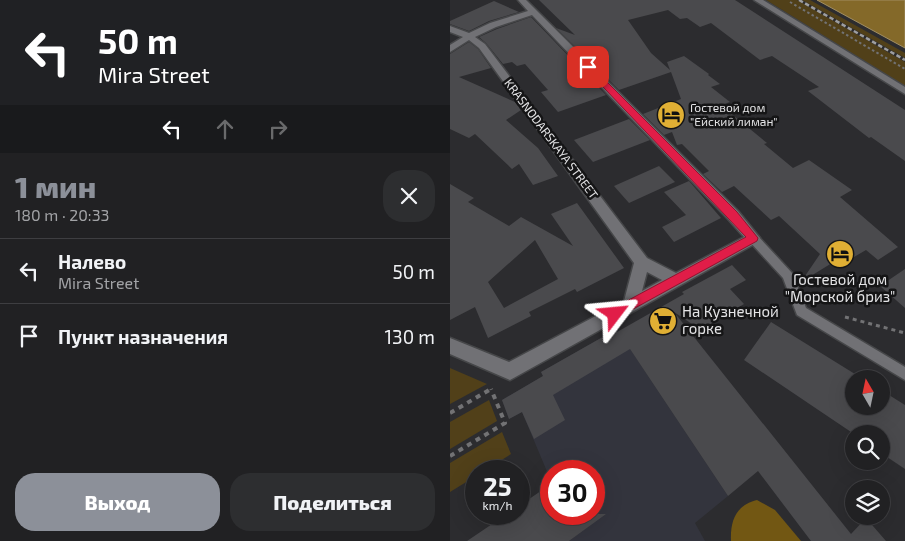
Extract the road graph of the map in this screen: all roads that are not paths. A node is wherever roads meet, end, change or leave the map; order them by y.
1 (522, 0) edge
2 (758, 0) edge
3 (533, 12) junction
4 (450, 29) edge
5 (469, 36) junction
6 (450, 49) edge
7 (905, 91) edge
8 (753, 238) junction
9 (642, 262) junction
10 (676, 280) junction
11 (632, 304) junction
12 (450, 346) edge
13 (905, 374) edge

1 - 3 street
2 - 7 street
3 - 5 street
3 - 8 street
4 - 5 street, KRASNODARSKAYA STREET
5 - 6 street
5 - 9 street, KRASNODARSKAYA STREET
8 - 10 street
8 - 13 lane
9 - 10 street, KRASNODARSKAYA STREET
9 - 11 street
10 - 11 street
11 - 12 street

